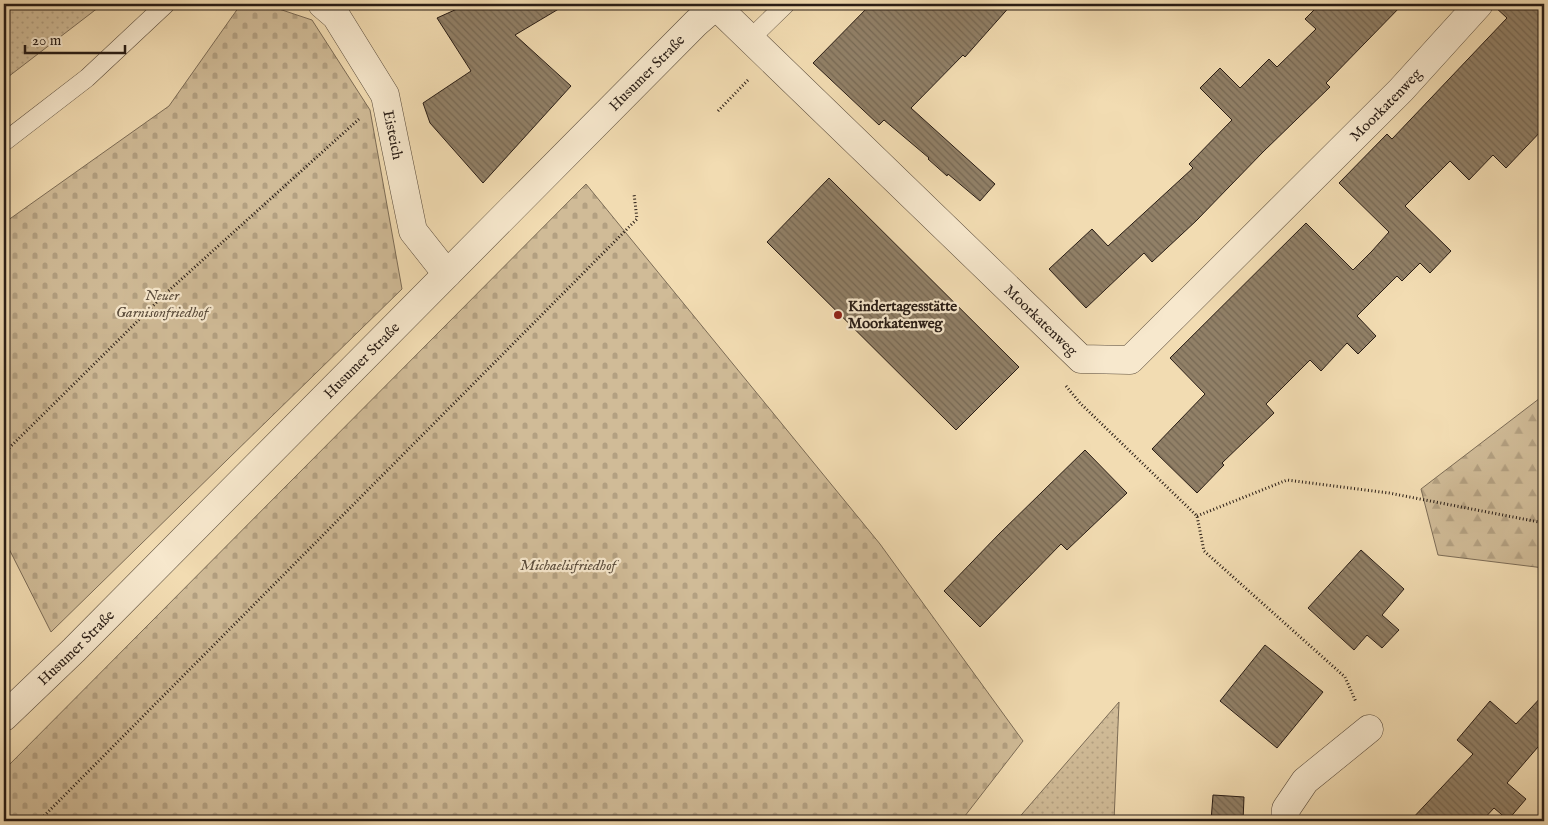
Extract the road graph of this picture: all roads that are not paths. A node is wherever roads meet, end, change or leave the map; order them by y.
1 (166, 4) edge
2 (322, 4) edge
3 (786, 4) edge
4 (1479, 4) edge
5 (717, 5) edge
6 (750, 40) junction
7 (4, 142) edge
8 (447, 274) junction
9 (4, 717) edge
10 (1369, 729) road end
11 (1285, 821) edge

1 - 7 lane
2 - 8 street, Eisteich
3 - 6 lane
4 - 6 street, Moorkatenweg
5 - 6 street, Moorkatenweg
5 - 8 street, Husumer Straße
8 - 9 street, Husumer Straße
10 - 11 street

